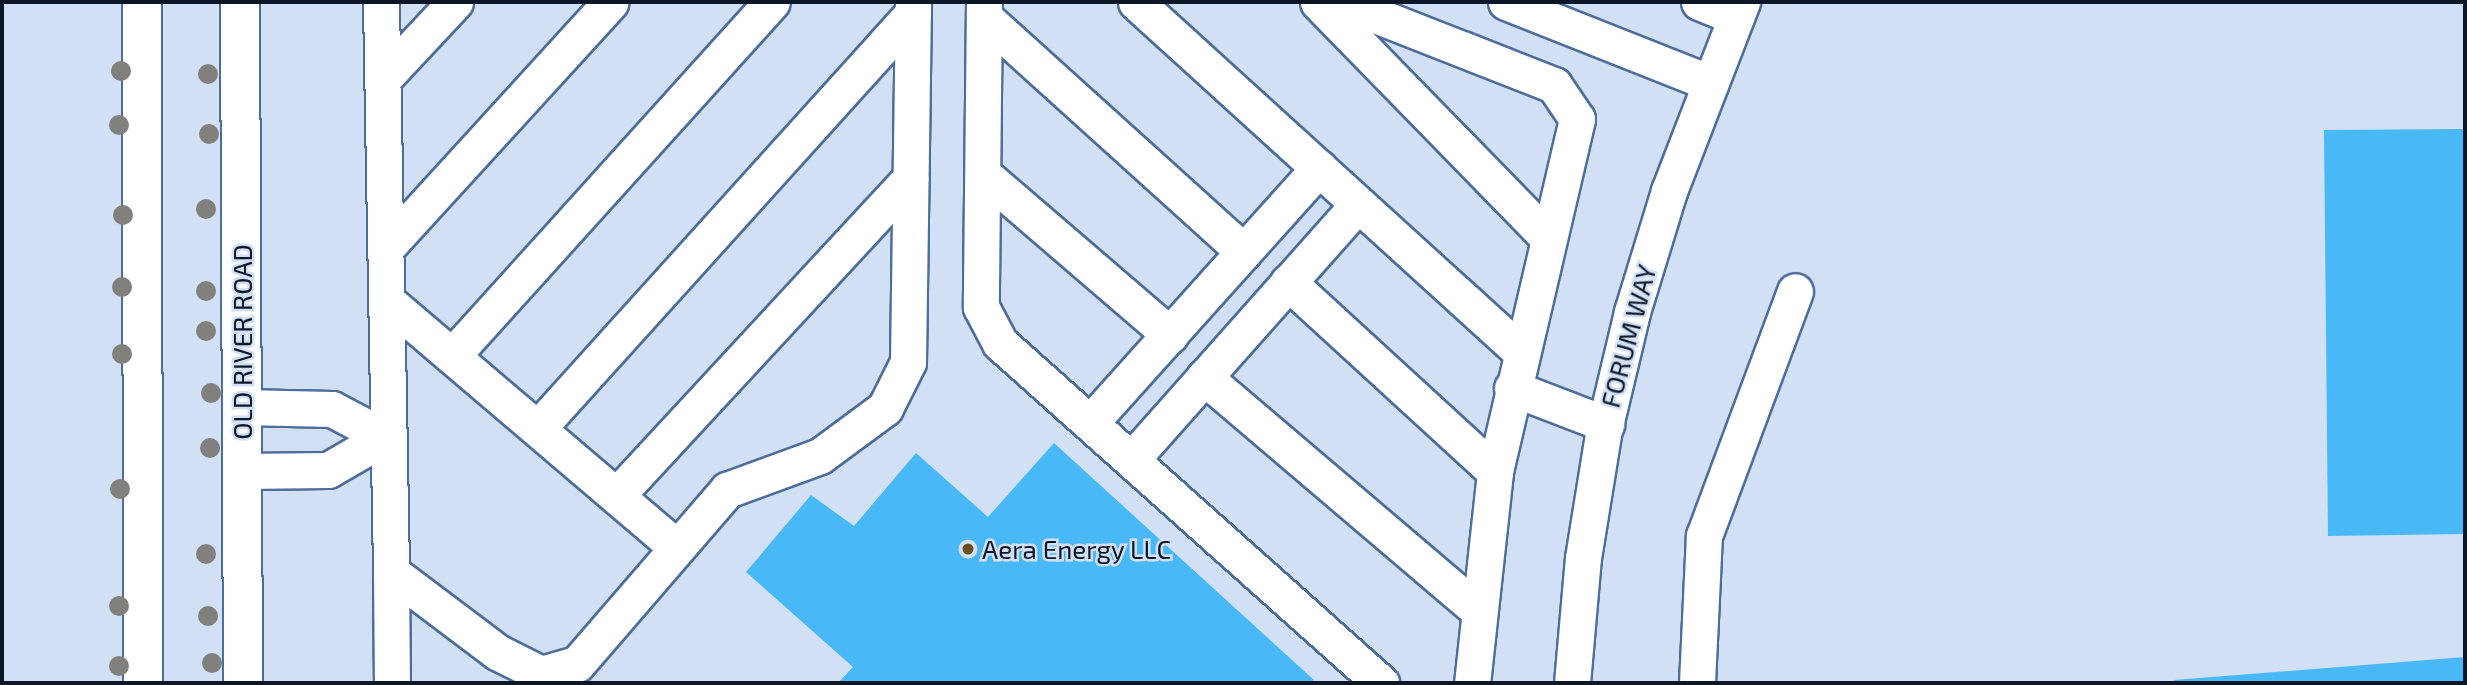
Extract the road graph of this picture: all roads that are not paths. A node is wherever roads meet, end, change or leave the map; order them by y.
1 (142, 2) edge
2 (240, 2) edge
3 (381, 2) edge
4 (455, 2) edge
5 (611, 2) edge
6 (772, 2) edge
7 (1136, 2) edge
8 (1318, 2) edge
9 (1342, 2) edge
10 (1506, 2) edge
11 (1699, 2) edge
12 (913, 7) edge
13 (984, 9) edge
14 (1739, 10) edge
15 (382, 80) junction
16 (1711, 83) junction
17 (1319, 168) junction
18 (983, 174) junction
19 (911, 178) junction
20 (1358, 204) junction
21 (1548, 237) junction
22 (386, 248) junction
23 (1244, 252) junction
24 (1288, 282) junction
25 (1795, 291) dead end
26 (386, 300) junction
27 (1170, 335) junction
28 (1521, 352) junction
29 (452, 356) junction
30 (1204, 377) junction
31 (1512, 388) junction
32 (242, 407) junction
33 (1090, 423) junction
34 (1606, 424) junction
35 (539, 427) junction
36 (385, 437) junction
37 (1130, 460) junction
38 (242, 471) junction
39 (1495, 472) junction
40 (617, 495) junction
41 (677, 548) junction
42 (391, 572) junction
43 (1479, 611) junction
44 (142, 683) edge
45 (243, 683) edge
46 (392, 683) edge
47 (1381, 683) edge
48 (1472, 683) edge
49 (1572, 683) edge
50 (1696, 683) edge

1 - 44 main road
2 - 32 main road, OLD RIVER ROAD
3 - 15 street
4 - 15 street
5 - 22 street
6 - 29 street
7 - 17 street
8 - 21 street
9 - 21 street
10 - 16 street
11 - 14 street
12 - 19 street
12 - 35 street
13 - 18 street
13 - 23 street
14 - 16 street, FORUM WAY
15 - 22 street
16 - 34 street, FORUM WAY
17 - 20 street
17 - 23 street
18 - 27 street
18 - 33 street
19 - 40 street
19 - 41 street
20 - 24 street
20 - 28 street
21 - 28 street
22 - 26 street
23 - 27 street
24 - 30 street
24 - 39 street
25 - 50 street
26 - 29 street
26 - 36 street
27 - 33 street
28 - 31 street
29 - 35 street
30 - 37 street
30 - 43 street
31 - 34 street
31 - 39 street
32 - 36 street
32 - 38 main road, OLD RIVER ROAD
33 - 37 street
34 - 49 street, FORUM WAY
35 - 40 street
36 - 38 street
36 - 42 street
37 - 47 street
38 - 45 main road, OLD RIVER ROAD
39 - 43 street
40 - 41 street
41 - 42 street
42 - 46 street
43 - 48 street

